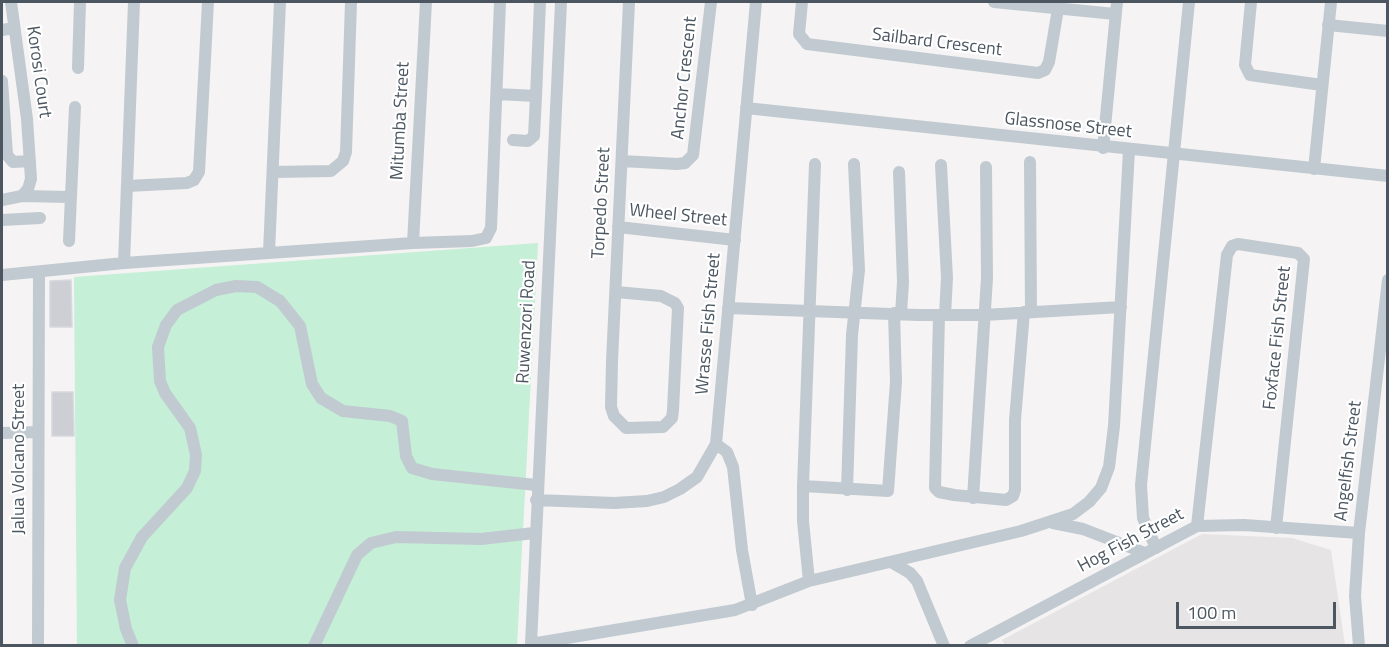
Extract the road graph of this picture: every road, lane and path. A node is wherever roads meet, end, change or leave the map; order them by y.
1 (11, 2) edge
2 (80, 2) edge
3 (134, 2) edge
4 (208, 2) edge
5 (280, 2) edge
6 (351, 2) edge
7 (426, 2) edge
8 (500, 2) edge
9 (540, 2) edge
10 (561, 2) edge
11 (629, 2) edge
12 (711, 2) edge
13 (756, 2) edge
14 (802, 2) edge
15 (994, 2) edge
16 (1189, 2) edge
17 (1251, 2) edge
18 (1331, 2) edge
19 (1116, 8) edge
20 (1058, 9) junction
21 (1328, 25) junction
22 (8, 29) edge
23 (1388, 31) edge
24 (78, 69) dead end
25 (2, 81) edge
26 (1322, 85) junction
27 (497, 94) junction
28 (536, 96) junction
29 (75, 107) dead end
30 (746, 108) junction
31 (513, 140) dead end
32 (1102, 148) junction
33 (1129, 150) junction
34 (1173, 153) junction
35 (622, 161) junction
36 (30, 162) junction
37 (1030, 162) dead end
38 (816, 164) dead end
39 (854, 164) dead end
40 (941, 165) dead end
41 (986, 167) dead end
42 (1314, 169) junction
43 (273, 172) junction
44 (899, 172) dead end
45 (1388, 176) edge
46 (127, 186) junction
47 (22, 196) junction
48 (70, 197) junction
49 (2, 200) edge
50 (39, 218) dead end
51 (2, 220) edge
52 (618, 227) junction
53 (735, 240) junction
54 (69, 241) dead end
55 (413, 243) junction
56 (269, 252) junction
57 (124, 263) junction
58 (39, 272) junction
59 (2, 275) edge
60 (1388, 280) edge
61 (616, 292) junction
62 (1121, 307) junction
63 (728, 308) junction
64 (811, 310) junction
65 (1027, 312) junction
66 (854, 313) junction
67 (897, 313) junction
68 (942, 315) junction
69 (984, 315) junction
70 (38, 432) junction
71 (2, 433) edge
72 (716, 444) junction
73 (536, 486) junction
74 (803, 486) junction
75 (847, 490) junction
76 (973, 498) junction
77 (536, 500) junction
78 (1048, 522) junction
79 (1197, 526) junction
80 (1276, 528) junction
81 (534, 533) junction
82 (1359, 533) junction
83 (1151, 551) junction
84 (892, 563) junction
85 (809, 581) junction
86 (752, 605) junction
87 (538, 644) edge
88 (38, 645) edge
89 (133, 645) edge
90 (314, 645) edge
91 (944, 645) edge
92 (970, 645) edge
93 (1359, 645) edge

1 - 22 street, Korosi Court
2 - 24 street
3 - 46 street
4 - 46 street
5 - 43 street
6 - 43 street
7 - 55 street, Mitumba Street
8 - 27 street
9 - 28 street
10 - 73 street, Ruwenzori Road
11 - 35 street, Torpedo Street
12 - 35 street, Anchor Crescent
13 - 30 street, Wrasse Fish Street
14 - 20 street, Sailbard Crescent
15 - 20 street
16 - 34 street
17 - 26 street
18 - 21 street
19 - 20 street
19 - 32 street
21 - 23 street
21 - 26 street
22 - 36 street, Korosi Court
25 - 36 street
26 - 42 street
27 - 28 street
27 - 55 street
28 - 31 street
29 - 48 street
30 - 32 street, Glassnose Street
30 - 53 street, Wrasse Fish Street
32 - 33 street, Glassnose Street
33 - 34 street, Glassnose Street
33 - 62 street
34 - 42 street, Glassnose Street
34 - 83 street
35 - 52 street, Torpedo Street
36 - 47 street, Korosi Court
37 - 65 street
38 - 64 street
39 - 66 street
40 - 68 street
41 - 69 street
42 - 45 street, Glassnose Street
43 - 56 street
44 - 67 street
46 - 57 street
47 - 48 street
47 - 49 street
48 - 54 street
50 - 51 street
52 - 53 street, Wheel Street
52 - 61 street, Torpedo Street
53 - 63 street, Wrasse Fish Street
55 - 56 street
56 - 57 street
57 - 58 street
58 - 59 street
58 - 70 street, Jalua Volcano Street
60 - 82 street, Angelfish Street
61 - 61 street, Torpedo Street
62 - 65 street
62 - 78 street
63 - 64 street
63 - 72 street, Wrasse Fish Street
64 - 66 street
64 - 74 street
65 - 69 street
65 - 76 street
66 - 67 street
66 - 75 street
67 - 68 street
67 - 75 street
68 - 69 street
68 - 76 street
69 - 76 street
70 - 71 street
70 - 88 street, Jalua Volcano Street
72 - 77 street, Wrasse Fish Street
72 - 86 street
73 - 77 street, Ruwenzori Road
73 - 89 street
74 - 75 street
74 - 85 street
77 - 81 street, Ruwenzori Road
78 - 83 street
78 - 84 street
79 - 80 street, Hog Fish Street
79 - 80 street, Foxface Fish Street
79 - 83 street, Hog Fish Street
80 - 82 street, Hog Fish Street
81 - 87 street, Ruwenzori Road
81 - 90 street
82 - 93 street, Angelfish Street
83 - 92 street, Hog Fish Street
84 - 85 street
84 - 91 street
85 - 86 street
86 - 87 street

